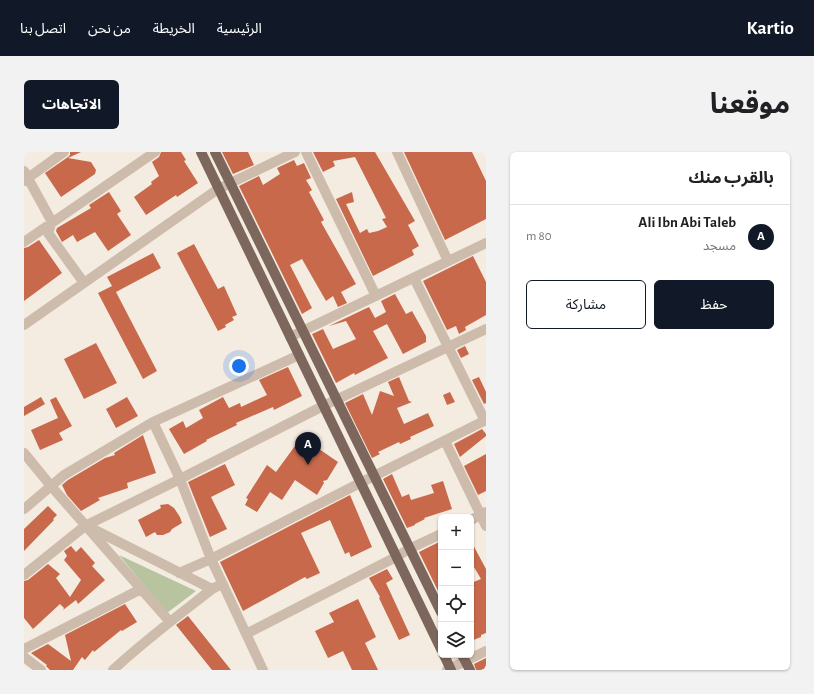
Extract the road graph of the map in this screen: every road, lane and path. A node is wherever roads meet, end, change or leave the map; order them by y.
1 (64, 152) edge
2 (155, 152) edge
3 (201, 152) edge
4 (215, 152) edge
5 (295, 152) edge
6 (306, 152) edge
7 (397, 152) edge
8 (25, 177) edge
9 (231, 184) junction
10 (218, 189) junction
11 (52, 222) junction
12 (24, 242) edge
13 (486, 243) edge
14 (448, 261) junction
15 (414, 278) junction
16 (84, 283) junction
17 (376, 296) junction
18 (24, 325) edge
19 (486, 329) edge
20 (303, 331) junction
21 (290, 337) junction
22 (448, 347) junction
23 (299, 354) junction
24 (336, 399) junction
25 (323, 406) junction
26 (486, 420) edge
27 (153, 422) junction
28 (445, 441) junction
29 (24, 453) edge
30 (374, 476) junction
31 (180, 479) junction
32 (360, 483) junction
33 (51, 486) junction
34 (24, 508) edge
35 (483, 514) edge
36 (474, 518) edge
37 (85, 526) junction
38 (486, 526) edge
39 (438, 535) edge
40 (409, 548) junction
41 (396, 556) junction
42 (212, 559) junction
43 (179, 572) junction
44 (24, 575) edge
45 (223, 584) junction
46 (141, 589) junction
47 (212, 589) junction
48 (438, 606) edge
49 (170, 622) junction
50 (246, 634) junction
51 (438, 643) edge
52 (24, 649) edge
53 (486, 650) edge
54 (24, 657) edge
55 (445, 658) edge
56 (466, 662) edge
57 (40, 670) edge
58 (113, 670) edge
59 (263, 670) edge
60 (450, 670) edge

1 - 8 street
2 - 11 street
3 - 10 main road
4 - 9 main road
5 - 9 street
6 - 17 street
7 - 14 street
8 - 11 street
9 - 10 street
9 - 20 main road
10 - 16 street
10 - 21 main road
11 - 12 street
11 - 16 street
13 - 14 street
14 - 15 street
15 - 17 street
15 - 22 street
16 - 18 street
17 - 20 street
19 - 22 street
20 - 21 street
20 - 24 main road
21 - 23 main road
22 - 24 street
22 - 26 street
23 - 25 main road
23 - 27 street
24 - 25 street
24 - 30 main road
25 - 31 street
25 - 32 main road
26 - 28 street
27 - 31 street
27 - 33 street
28 - 30 street
28 - 35 street
29 - 33 street
30 - 32 street
30 - 40 main road
31 - 37 street
31 - 42 street
32 - 41 main road
32 - 42 street
33 - 34 street
33 - 37 street
35 - 36 street
35 - 38 street
37 - 43 street
37 - 44 street
37 - 46 street
39 - 40 street
40 - 41 street
40 - 48 main road
41 - 50 street
41 - 51 main road
42 - 43 street
42 - 45 street
43 - 47 street
45 - 47 street
45 - 50 street
46 - 49 street
46 - 52 street
47 - 49 street
49 - 58 street
50 - 59 street
53 - 56 street
54 - 57 street
55 - 60 main road
56 - 60 street

